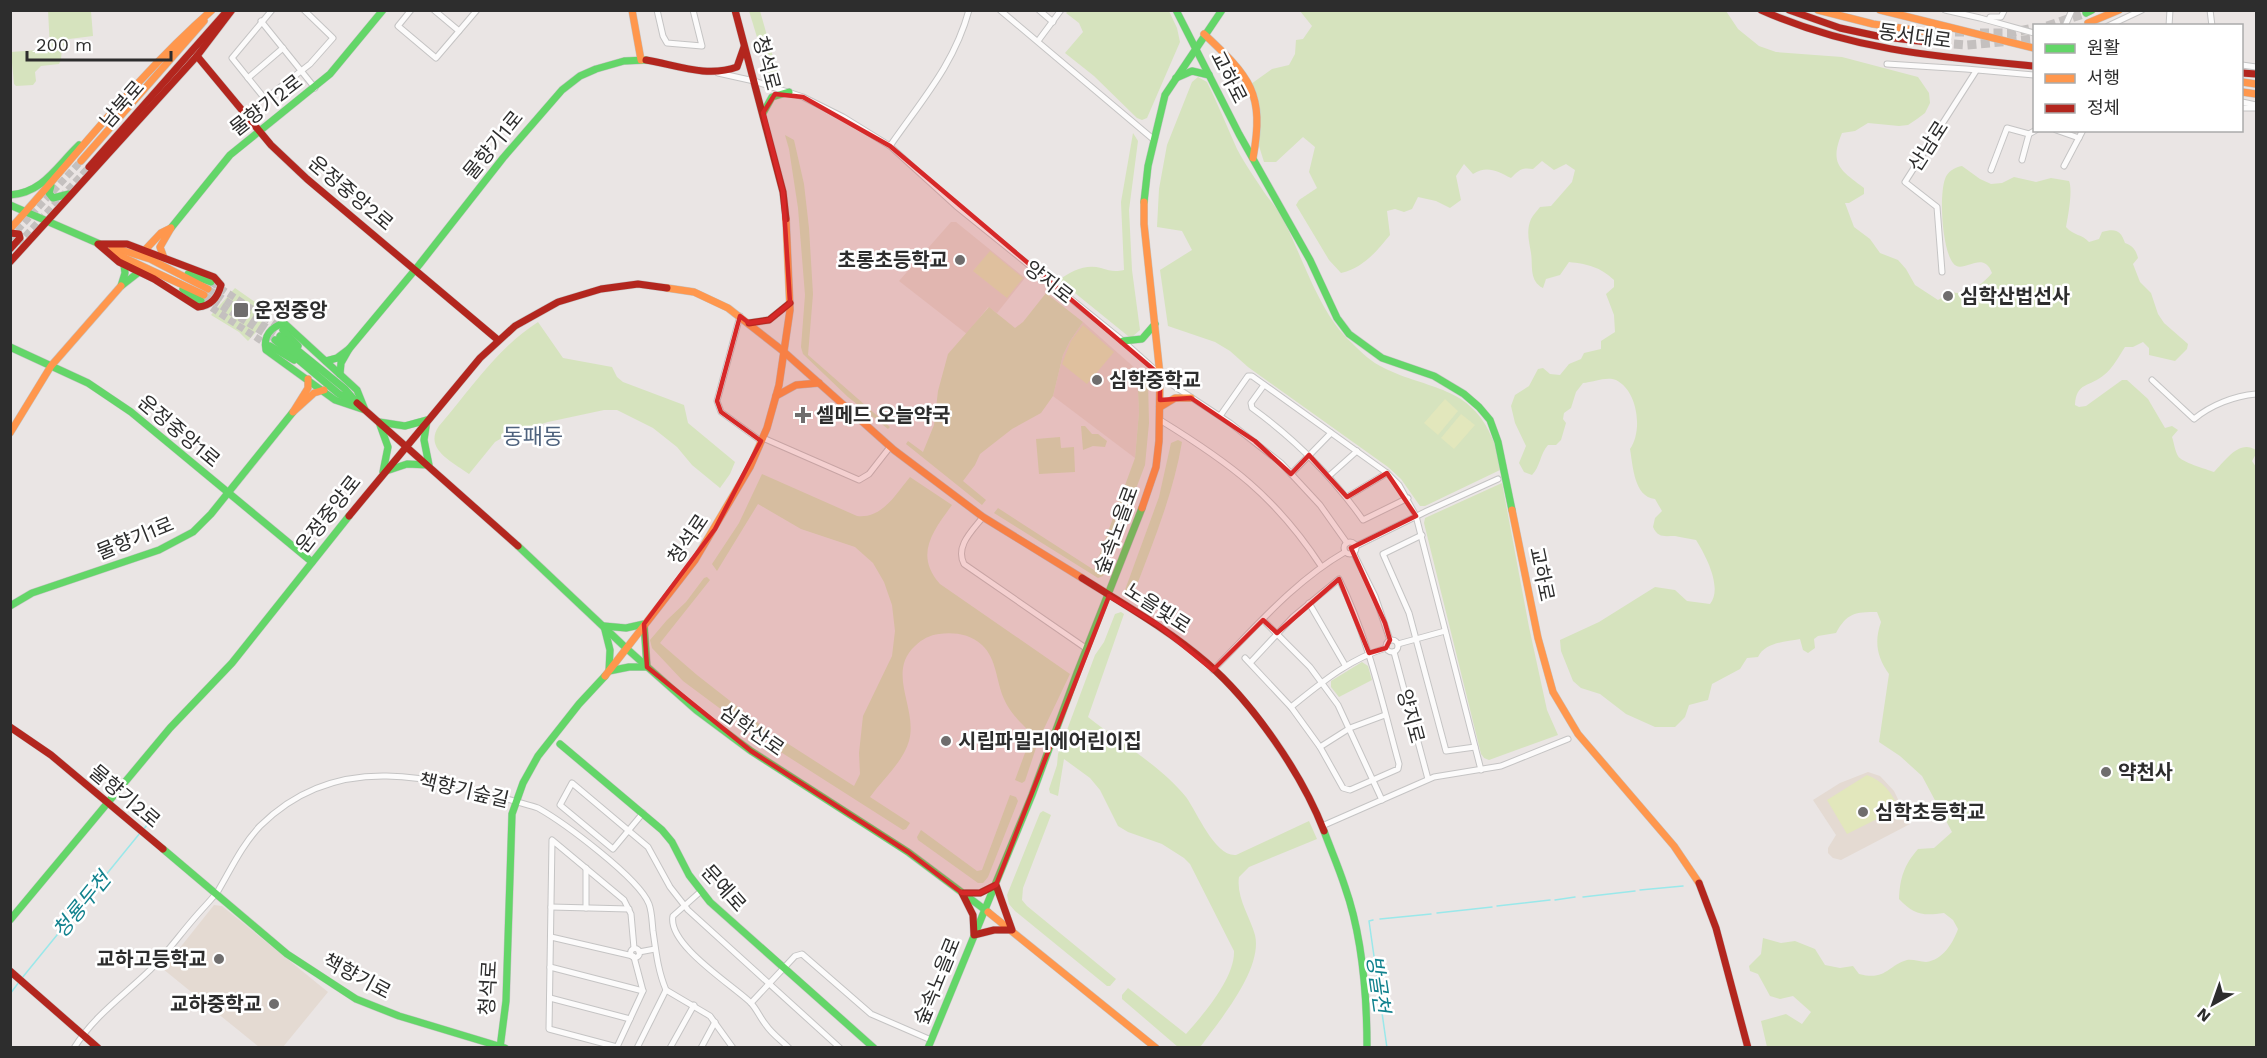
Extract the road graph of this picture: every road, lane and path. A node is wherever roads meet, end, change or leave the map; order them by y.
1 (213, 10) edge
2 (230, 10) edge
3 (272, 10) edge
4 (304, 10) edge
5 (383, 10) edge
6 (411, 10) edge
7 (434, 10) edge
8 (477, 10) edge
9 (632, 10) edge
10 (657, 10) edge
11 (693, 10) edge
12 (735, 10) edge
13 (969, 10) edge
14 (1000, 10) edge
15 (1039, 10) edge
16 (1061, 10) edge
17 (1176, 10) edge
18 (1222, 10) edge
19 (1761, 10) edge
20 (1789, 10) edge
21 (1818, 10) edge
22 (1880, 10) edge
23 (1945, 10) edge
24 (1979, 10) edge
25 (2072, 10) edge
26 (2119, 10) edge
27 (2142, 10) edge
28 (2004, 11) edge
29 (1980, 18) junction
30 (1989, 20) junction
31 (261, 21) junction
32 (1053, 22) junction
33 (2088, 22) dead end
34 (2066, 24) edge
35 (2112, 24) edge
36 (459, 32) junction
37 (1928, 32) tunnel mouth
38 (2033, 33) edge
39 (1204, 34) junction
40 (1038, 41) junction
41 (1927, 42) tunnel mouth
42 (744, 45) junction
43 (283, 48) junction
44 (2033, 48) edge
45 (1196, 49) junction
46 (197, 56) junction
47 (641, 60) junction
48 (1887, 64) dead end
49 (2033, 66) edge
50 (301, 71) junction
51 (1976, 71) junction
52 (717, 73) junction
53 (1209, 75) junction
54 (2033, 75) edge
55 (248, 78) junction
56 (1176, 78) junction
57 (754, 81) junction
58 (315, 88) junction
59 (789, 92) junction
60 (763, 113) junction
61 (259, 130) junction
62 (2033, 132) edge
63 (2062, 132) edge
64 (2082, 132) edge
65 (93, 134) junction
66 (2029, 134) junction
67 (2079, 138) junction
68 (1153, 139) junction
69 (890, 146) junction
70 (1253, 158) junction
71 (2022, 160) dead end
72 (81, 161) tunnel mouth
73 (2064, 166) dead end
74 (89, 167) tunnel mouth
75 (1991, 170) dead end
76 (53, 181) junction
77 (74, 190) junction
78 (10, 195) edge
79 (10, 205) edge
80 (26, 212) junction
81 (47, 221) junction
82 (171, 228) junction
83 (10, 231) edge
84 (99, 244) junction
85 (10, 249) edge
86 (144, 250) junction
87 (164, 258) junction
88 (10, 262) edge
89 (124, 265) junction
90 (416, 270) junction
91 (139, 272) junction
92 (1942, 272) dead end
93 (121, 286) junction
94 (790, 303) junction
95 (740, 316) junction
96 (749, 323) junction
97 (1155, 324) junction
98 (498, 340) junction
99 (1123, 340) junction
100 (10, 347) edge
101 (349, 349) junction
102 (783, 351) junction
103 (326, 361) junction
104 (51, 366) junction
105 (340, 374) junction
106 (1160, 375) junction
107 (308, 380) junction
108 (2152, 380) dead end
109 (819, 383) junction
110 (1264, 385) junction
111 (324, 390) junction
112 (2256, 394) edge
113 (776, 396) junction
114 (1191, 398) junction
115 (357, 403) junction
116 (1160, 407) junction
117 (365, 410) junction
118 (293, 412) junction
119 (1220, 416) junction
120 (427, 420) junction
121 (1160, 420) junction
122 (379, 422) junction
123 (1330, 432) junction
124 (10, 433) edge
125 (762, 440) junction
126 (406, 445) junction
127 (890, 447) junction
128 (1357, 451) junction
129 (1309, 455) junction
130 (429, 465) junction
131 (383, 472) junction
132 (1387, 473) junction
133 (1291, 474) junction
134 (1329, 476) junction
135 (1498, 479) dead end
136 (227, 494) junction
137 (1347, 497) junction
138 (1408, 498) junction
139 (1416, 516) junction
140 (983, 517) junction
141 (1422, 535) junction
142 (1347, 543) junction
143 (1356, 546) junction
144 (1345, 552) junction
145 (1354, 554) junction
146 (312, 562) junction
147 (1321, 566) junction
148 (1109, 596) junction
149 (1309, 603) junction
150 (10, 606) edge
151 (1263, 620) junction
152 (645, 624) junction
153 (604, 626) junction
154 (1445, 631) junction
155 (1277, 633) junction
156 (1416, 639) junction
157 (1390, 640) junction
158 (1398, 644) junction
159 (626, 648) junction
160 (1386, 648) junction
161 (1087, 649) junction
162 (1394, 652) junction
163 (1369, 653) junction
164 (1245, 658) dead end
165 (1250, 663) junction
166 (1345, 665) junction
167 (647, 667) junction
168 (1213, 670) junction
169 (609, 671) junction
170 (1323, 682) junction
171 (1291, 706) junction
172 (1385, 715) junction
173 (10, 728) edge
174 (1350, 728) junction
175 (1568, 740) dead end
176 (560, 744) dead end
177 (1320, 747) junction
178 (1475, 747) junction
179 (1481, 770) junction
180 (1428, 779) junction
181 (1373, 780) junction
182 (1382, 800) junction
183 (515, 802) junction
184 (108, 803) junction
185 (643, 813) junction
186 (1323, 826) junction
187 (628, 829) junction
188 (586, 868) junction
189 (996, 885) junction
190 (700, 892) junction
191 (216, 893) junction
192 (962, 893) junction
193 (684, 905) junction
194 (551, 907) junction
195 (586, 908) junction
196 (629, 909) junction
197 (985, 910) junction
198 (10, 920) edge
199 (1012, 930) junction
200 (974, 935) junction
201 (551, 937) junction
202 (655, 949) junction
203 (635, 954) junction
204 (550, 967) junction
205 (783, 968) junction
206 (10, 971) edge
207 (768, 984) junction
208 (666, 990) junction
209 (644, 991) junction
210 (550, 998) junction
211 (750, 1003) junction
212 (694, 1005) junction
213 (630, 1019) junction
214 (716, 1022) junction
215 (83, 1034) junction
216 (931, 1040) junction
217 (74, 1047) edge
218 (98, 1047) edge
219 (500, 1047) edge
220 (505, 1047) edge
221 (637, 1047) edge
222 (670, 1047) edge
223 (701, 1047) edge
224 (733, 1047) edge
225 (789, 1047) edge
226 (840, 1047) edge
227 (874, 1047) edge
228 (928, 1047) edge
229 (1156, 1047) edge
230 (1367, 1047) edge
231 (1748, 1047) edge

1 - 65 main road
1 - 72 main road, 남북로
2 - 46 main road
2 - 74 main road, 남북로
3 - 31 street
4 - 50 street
5 - 58 main road, 물향기2로
6 - 36 street
7 - 36 street
8 - 36 street
9 - 47 main road
10 - 11 street
12 - 42 main road, 청석로
13 - 69 street
14 - 40 street
15 - 32 street
16 - 32 street
17 - 45 main road, 교하로
18 - 39 main road, 숲속노을로
19 - 49 main road, 동서대로
20 - 41 main road
21 - 37 main road
22 - 44 main road, 동서대로
23 - 29 street
24 - 29 street
25 - 34 street
26 - 33 main road
27 - 35 street
28 - 30 street
29 - 30 street
30 - 38 street
31 - 43 street
31 - 55 street
32 - 40 street
39 - 45 main road, 숲속노을로
39 - 70 main road, 교하로
40 - 68 street
42 - 52 main road
42 - 57 main road, 청석로
43 - 50 street
43 - 55 street
45 - 53 main road, 교하로
45 - 56 main road, 숲속노을로
46 - 61 main road, 운정중앙2로
46 - 77 main road
47 - 52 main road, 물향기1로
47 - 90 main road, 물향기1로
48 - 51 street
50 - 55 street
50 - 58 street
51 - 54 street
51 - 92 street, 산남로
52 - 57 street, 양지로
53 - 56 main road
53 - 70 main road, 교하로
56 - 68 main road, 숲속노을로
57 - 59 street, 양지로
57 - 60 main road, 청석로
58 - 61 main road, 물향기2로
59 - 60 main road
59 - 69 street, 양지로
60 - 94 main road, 청석로
61 - 82 main road, 물향기2로
61 - 90 main road, 운정중앙2로
62 - 66 street
63 - 67 street
64 - 67 street
65 - 76 main road
65 - 78 main road
66 - 71 street
66 - 75 street
67 - 73 street
68 - 97 main road, 숲속노을로
69 - 99 street, 양지로
70 - 231 main road, 교하로
76 - 77 main road
76 - 80 main road
77 - 81 main road
79 - 80 main road
80 - 81 main road
80 - 83 main road
81 - 84 main road
81 - 88 main road
82 - 86 main road
82 - 87 main road
83 - 85 main road
84 - 84 main road
84 - 86 main road
84 - 89 main road
86 - 87 main road
87 - 91 main road
89 - 91 main road
89 - 93 main road
90 - 98 main road, 운정중앙2로
90 - 101 main road, 물향기1로
91 - 93 main road
93 - 104 main road
94 - 96 main road
94 - 102 main road, 청석로
95 - 96 main road, 운정중앙로
95 - 98 main road, 운정중앙로
95 - 125 street
96 - 102 main road, 노을빛로
97 - 99 main road
97 - 106 main road, 숲속노을로
98 - 120 main road, 운정중앙로
99 - 106 street, 양지로
100 - 104 main road, 운정중앙1로
101 - 103 main road
101 - 105 main road
102 - 109 main road, 노을빛로
102 - 113 main road, 청석로
103 - 105 main road
103 - 107 main road
104 - 124 main road
104 - 136 main road, 운정중앙1로
105 - 117 main road
106 - 114 street, 양지로
106 - 116 main road, 숲속노을로
107 - 111 main road
107 - 118 main road
108 - 112 street
109 - 113 main road
109 - 127 main road, 노을빛로
110 - 119 street
110 - 123 street
110 - 129 street
111 - 117 main road
111 - 118 main road
113 - 125 main road, 청석로
114 - 116 main road
114 - 119 street, 양지로
115 - 115 main road
115 - 117 main road, 심학산로
116 - 121 main road, 숲속노을로
117 - 122 main road, 심학산로
118 - 136 main road, 물향기1로
119 - 133 street, 양지로
120 - 122 main road
120 - 126 main road, 운정중앙로
120 - 130 main road
121 - 147 street
121 - 148 main road, 숲속노을로
122 - 126 main road, 심학산로
122 - 131 main road
123 - 128 street
123 - 129 street
125 - 127 street
125 - 152 main road, 청석로
126 - 130 main road, 심학산로
126 - 131 main road, 운정중앙로
127 - 140 main road, 노을빛로
128 - 132 street
128 - 134 street
129 - 133 street
129 - 134 street
130 - 131 main road
130 - 153 main road, 심학산로
131 - 146 main road, 운정중앙로
132 - 137 street
132 - 138 street
133 - 142 street, 양지로
134 - 137 street
135 - 139 street
136 - 146 main road, 운정중앙1로
136 - 150 main road, 물향기1로
137 - 138 street
138 - 139 street
139 - 141 street
139 - 143 street
140 - 148 main road, 노을빛로
140 - 161 street
141 - 154 street
141 - 156 street
142 - 143 street
142 - 144 street
143 - 145 street
144 - 145 street
144 - 147 street
145 - 157 street
146 - 184 main road, 운정중앙로
147 - 151 street
148 - 161 main road, 숲속노을로
148 - 168 main road, 노을빛로
149 - 155 street
149 - 163 street
149 - 166 street
151 - 155 street
151 - 168 street
152 - 153 main road
152 - 159 main road, 청석로
152 - 167 main road
153 - 159 main road, 심학산로
153 - 169 main road
154 - 156 street
154 - 178 street
155 - 165 street
155 - 170 street
156 - 158 street
156 - 178 street
157 - 158 street
157 - 160 street
158 - 162 street
159 - 167 main road, 심학산로
159 - 169 main road, 청석로
160 - 162 street
160 - 163 street
161 - 189 main road, 숲속노을로
162 - 180 street, 양지로
163 - 166 street
163 - 172 street
164 - 165 street
165 - 171 street
166 - 170 street
167 - 169 main road
167 - 192 main road, 심학산로
168 - 186 main road, 노을빛로
169 - 183 main road, 청석로
170 - 171 street
170 - 174 street
171 - 177 street
172 - 174 street
172 - 181 street
173 - 184 main road, 물향기2로
174 - 177 street
174 - 181 street
175 - 179 street
176 - 185 main road, 문예로
177 - 181 street
178 - 179 street
179 - 180 street
180 - 182 street
181 - 182 street
182 - 186 street
183 - 191 street, 책향기숲길
183 - 202 street, 책향기숲길
183 - 219 main road, 청석로
184 - 191 main road, 물향기2로
184 - 198 main road, 운정중앙로
185 - 187 street
185 - 190 main road, 문예로
186 - 230 main road, 노을빛로
187 - 187 street
187 - 193 street
188 - 194 street
188 - 195 street
188 - 196 street
189 - 192 main road
189 - 197 main road, 숲속노을로
189 - 199 main road
190 - 193 street
190 - 205 main road, 문예로
191 - 215 street, 책향기숲길
191 - 219 main road, 책향기로
192 - 197 main road, 심학산로
192 - 200 main road
193 - 207 street
193 - 211 street
194 - 195 street
194 - 201 street
195 - 196 street
196 - 203 street
197 - 199 main road, 심학산로
197 - 200 main road, 숲속노을로
199 - 200 main road
199 - 229 main road, 심학산로
200 - 216 main road, 숲속노을로
201 - 203 street
201 - 204 street
202 - 203 street
202 - 208 street, 책향기숲길
203 - 209 street
204 - 209 street
204 - 210 street
205 - 207 street
205 - 216 street
205 - 227 main road, 문예로
206 - 215 main road
207 - 211 street
207 - 226 street
208 - 212 street
208 - 221 street
209 - 213 street
210 - 213 street
210 - 213 street
211 - 225 street
212 - 214 street
212 - 222 street
214 - 223 street
214 - 224 street
215 - 217 street, 책향기숲길
215 - 218 main road
216 - 228 main road, 숲속노을로
219 - 220 main road, 책향기로

